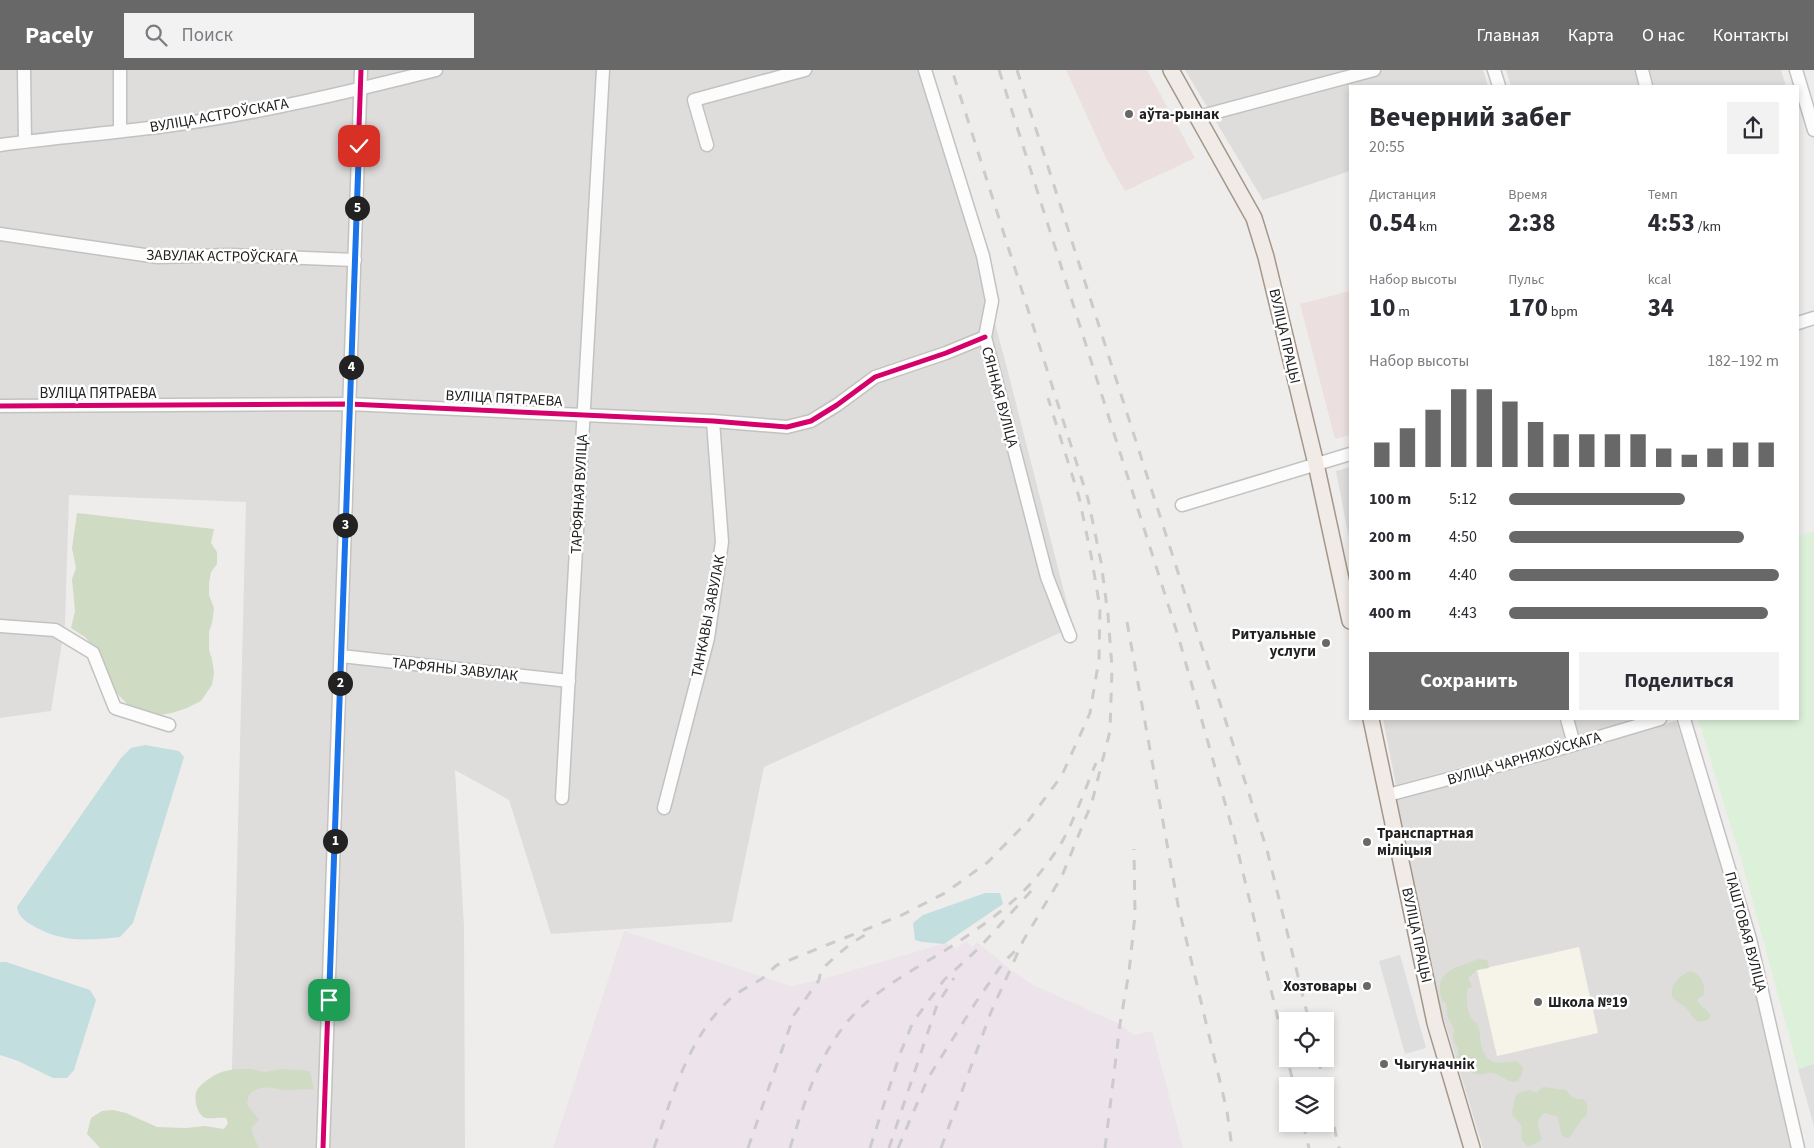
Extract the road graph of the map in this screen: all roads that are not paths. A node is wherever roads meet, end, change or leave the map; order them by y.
1 (24, 70) edge
2 (120, 70) edge
3 (361, 70) edge
4 (436, 70) edge
5 (602, 70) edge
6 (805, 70) edge
7 (925, 70) edge
8 (1170, 70) edge
9 (1374, 70) edge
10 (1494, 70) edge
11 (1642, 70) edge
12 (1796, 70) edge
13 (1499, 85) edge
14 (1646, 85) edge
15 (360, 89) junction
16 (1198, 117) junction
17 (1814, 130) edge
18 (120, 131) junction
19 (25, 141) junction
20 (0, 145) edge
21 (707, 145) dead end
22 (0, 234) edge
23 (355, 260) junction
24 (1814, 318) edge
25 (1799, 323) edge
26 (985, 337) junction
27 (349, 404) junction
28 (0, 406) edge
29 (583, 414) junction
30 (713, 421) junction
31 (1349, 454) edge
32 (1316, 464) junction
33 (1182, 505) dead end
34 (1349, 616) edge
35 (0, 626) edge
36 (1070, 636) dead end
37 (341, 656) junction
38 (569, 681) junction
39 (1371, 720) edge
40 (1567, 720) edge
41 (1657, 720) edge
42 (1684, 720) edge
43 (169, 725) dead end
44 (1574, 744) junction
45 (1388, 795) junction
46 (562, 798) dead end
47 (664, 808) dead end
48 (323, 1148) edge
49 (1472, 1148) edge
50 (1798, 1148) edge

1 - 19 street
2 - 18 street
3 - 15 street
4 - 15 street, ВУЛІЦА АСТРОЎСКАГА
5 - 29 street, ТАРФЯНАЯ ВУЛІЦА
6 - 21 street
7 - 26 street, СЯННАЯ ВУЛІЦА
8 - 16 main road, ВУЛІЦА ПРАЦЫ
9 - 16 street
10 - 13 street
11 - 14 street
12 - 17 street
15 - 18 street, ВУЛІЦА АСТРОЎСКАГА
15 - 23 street
16 - 32 main road, ВУЛІЦА ПРАЦЫ
18 - 19 street, ВУЛІЦА АСТРОЎСКАГА
19 - 20 street, ВУЛІЦА АСТРОЎСКАГА
22 - 23 street, ЗАВУЛАК АСТРОЎСКАГА
23 - 27 street
24 - 25 street
26 - 30 street, ВУЛІЦА ПЯТРАЕВА
26 - 36 street, СЯННАЯ ВУЛІЦА
27 - 28 street, ВУЛІЦА ПЯТРАЕВА
27 - 29 street, ВУЛІЦА ПЯТРАЕВА
27 - 37 street
29 - 30 street, ВУЛІЦА ПЯТРАЕВА
29 - 38 street, ТАРФЯНАЯ ВУЛІЦА
30 - 47 street, ТАНКАВЫ ЗАВУЛАК
31 - 32 street
32 - 33 street
32 - 34 main road, ВУЛІЦА ПРАЦЫ
35 - 43 street
37 - 38 street, ТАРФЯНЫ ЗАВУЛАК
37 - 48 street
38 - 46 street, ТАРФЯНАЯ ВУЛІЦА
39 - 45 main road, ВУЛІЦА ПРАЦЫ
40 - 44 street
41 - 44 street, ВУЛІЦА ЧАРНЯХОЎСКАГА
42 - 50 street, ПАШТОВАЯ ВУЛІЦА
44 - 45 street, ВУЛІЦА ЧАРНЯХОЎСКАГА
45 - 49 main road, ВУЛІЦА ПРАЦЫ

